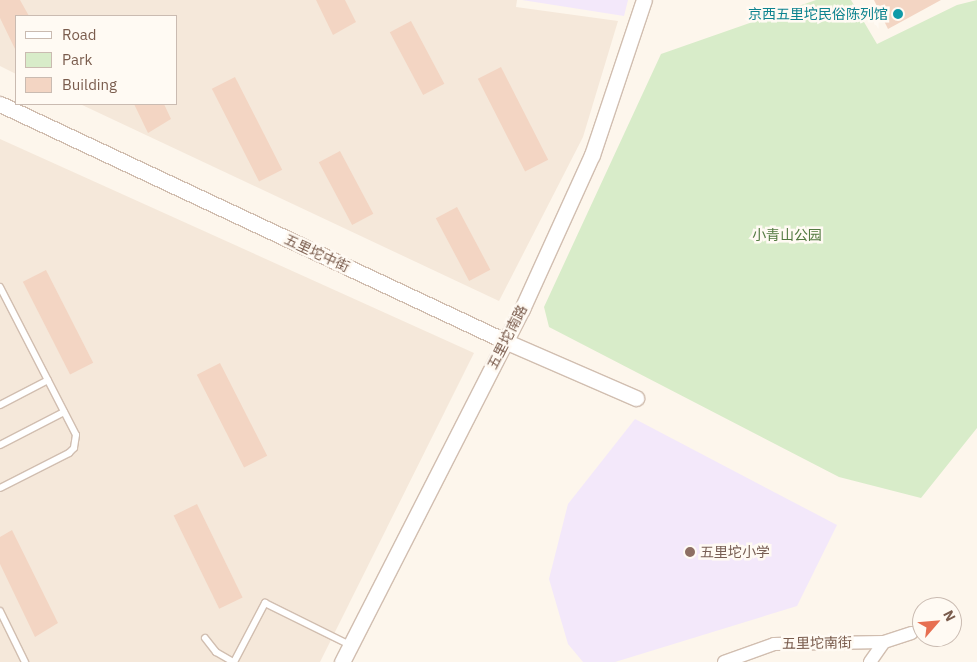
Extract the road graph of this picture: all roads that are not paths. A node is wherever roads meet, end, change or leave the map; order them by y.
1 (644, 0) edge
2 (0, 104) edge
3 (0, 287) edge
4 (505, 342) junction
5 (48, 380) junction
6 (636, 398) dead end
7 (0, 405) edge
8 (64, 412) junction
9 (0, 445) edge
10 (0, 488) edge
11 (0, 612) edge
12 (7, 625) junction
13 (0, 628) edge
14 (912, 633) dead end
15 (205, 638) dead end
16 (884, 642) junction
17 (350, 646) junction
18 (25, 662) edge
19 (233, 662) edge
20 (342, 662) edge
21 (724, 662) edge
22 (870, 662) edge

1 - 4 street, 五里坨南路
2 - 4 street, 五里坨中街
3 - 5 lane
4 - 6 street, 五里坨中街
4 - 17 street, 五里坨南路
5 - 7 lane
5 - 8 lane
8 - 9 lane
8 - 10 lane
11 - 12 lane
12 - 13 lane
12 - 18 lane
14 - 16 street, 五里坨南街
15 - 19 lane
16 - 21 street, 五里坨南街
16 - 22 street
17 - 19 lane
17 - 20 street, 五里坨南路

